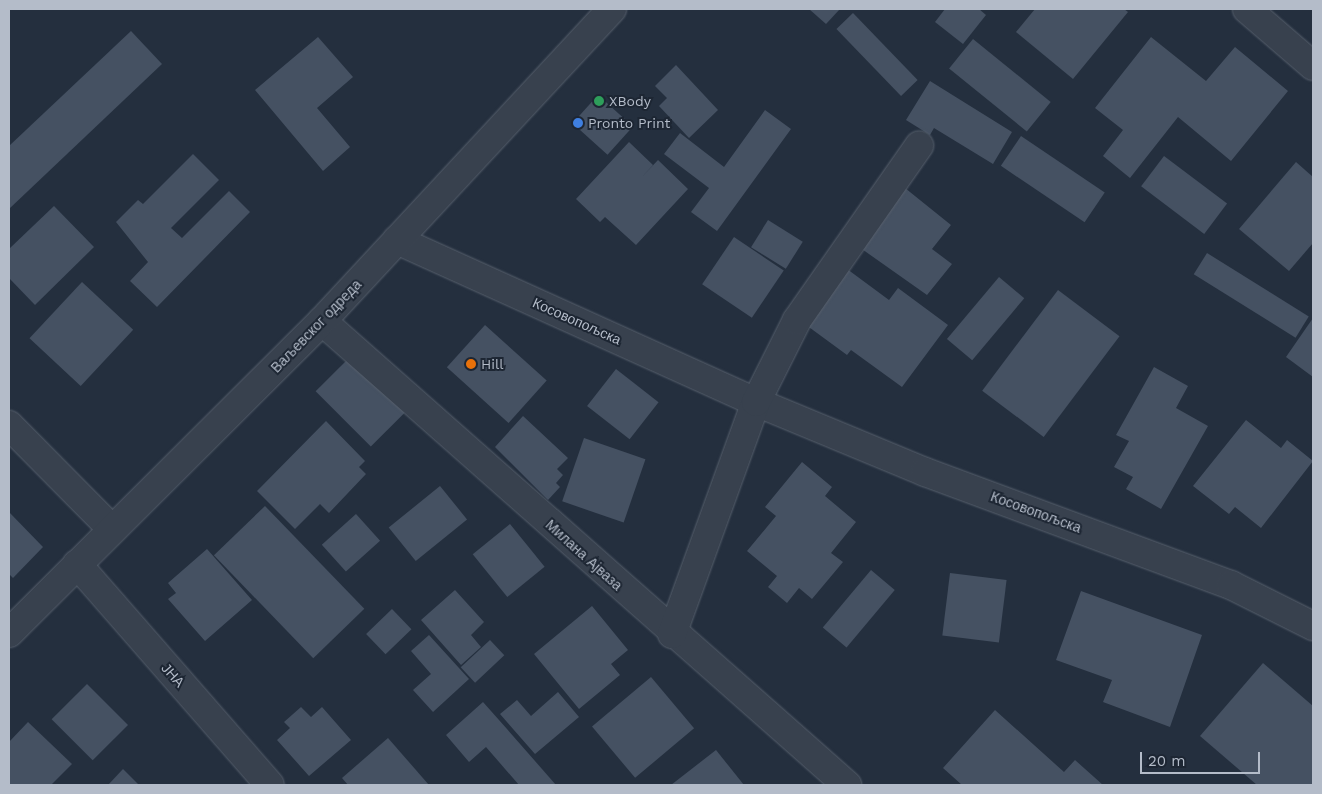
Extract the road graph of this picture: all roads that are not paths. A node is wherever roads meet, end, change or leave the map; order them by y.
1 (612, 9) edge
2 (1247, 9) edge
3 (1313, 66) edge
4 (919, 146) dead end
5 (397, 240) junction
6 (322, 321) junction
7 (756, 402) junction
8 (9, 425) edge
9 (112, 529) junction
10 (76, 564) junction
11 (1313, 626) edge
12 (9, 633) edge
13 (672, 634) junction
14 (270, 785) edge
15 (848, 785) edge

1 - 5 street, Ваљевског одреда
2 - 3 street
4 - 7 street
5 - 6 street, Ваљевског одреда
5 - 7 street, Косовопољска
6 - 9 street, Ваљевског одреда
6 - 13 street, Милана Ајваза
7 - 11 street, Косовопољска
7 - 13 street
8 - 9 street
9 - 10 street, Ваљевског одреда
10 - 12 street, Ваљевског одреда
10 - 14 street, ЈНА
13 - 15 street, Милана Ајваза

